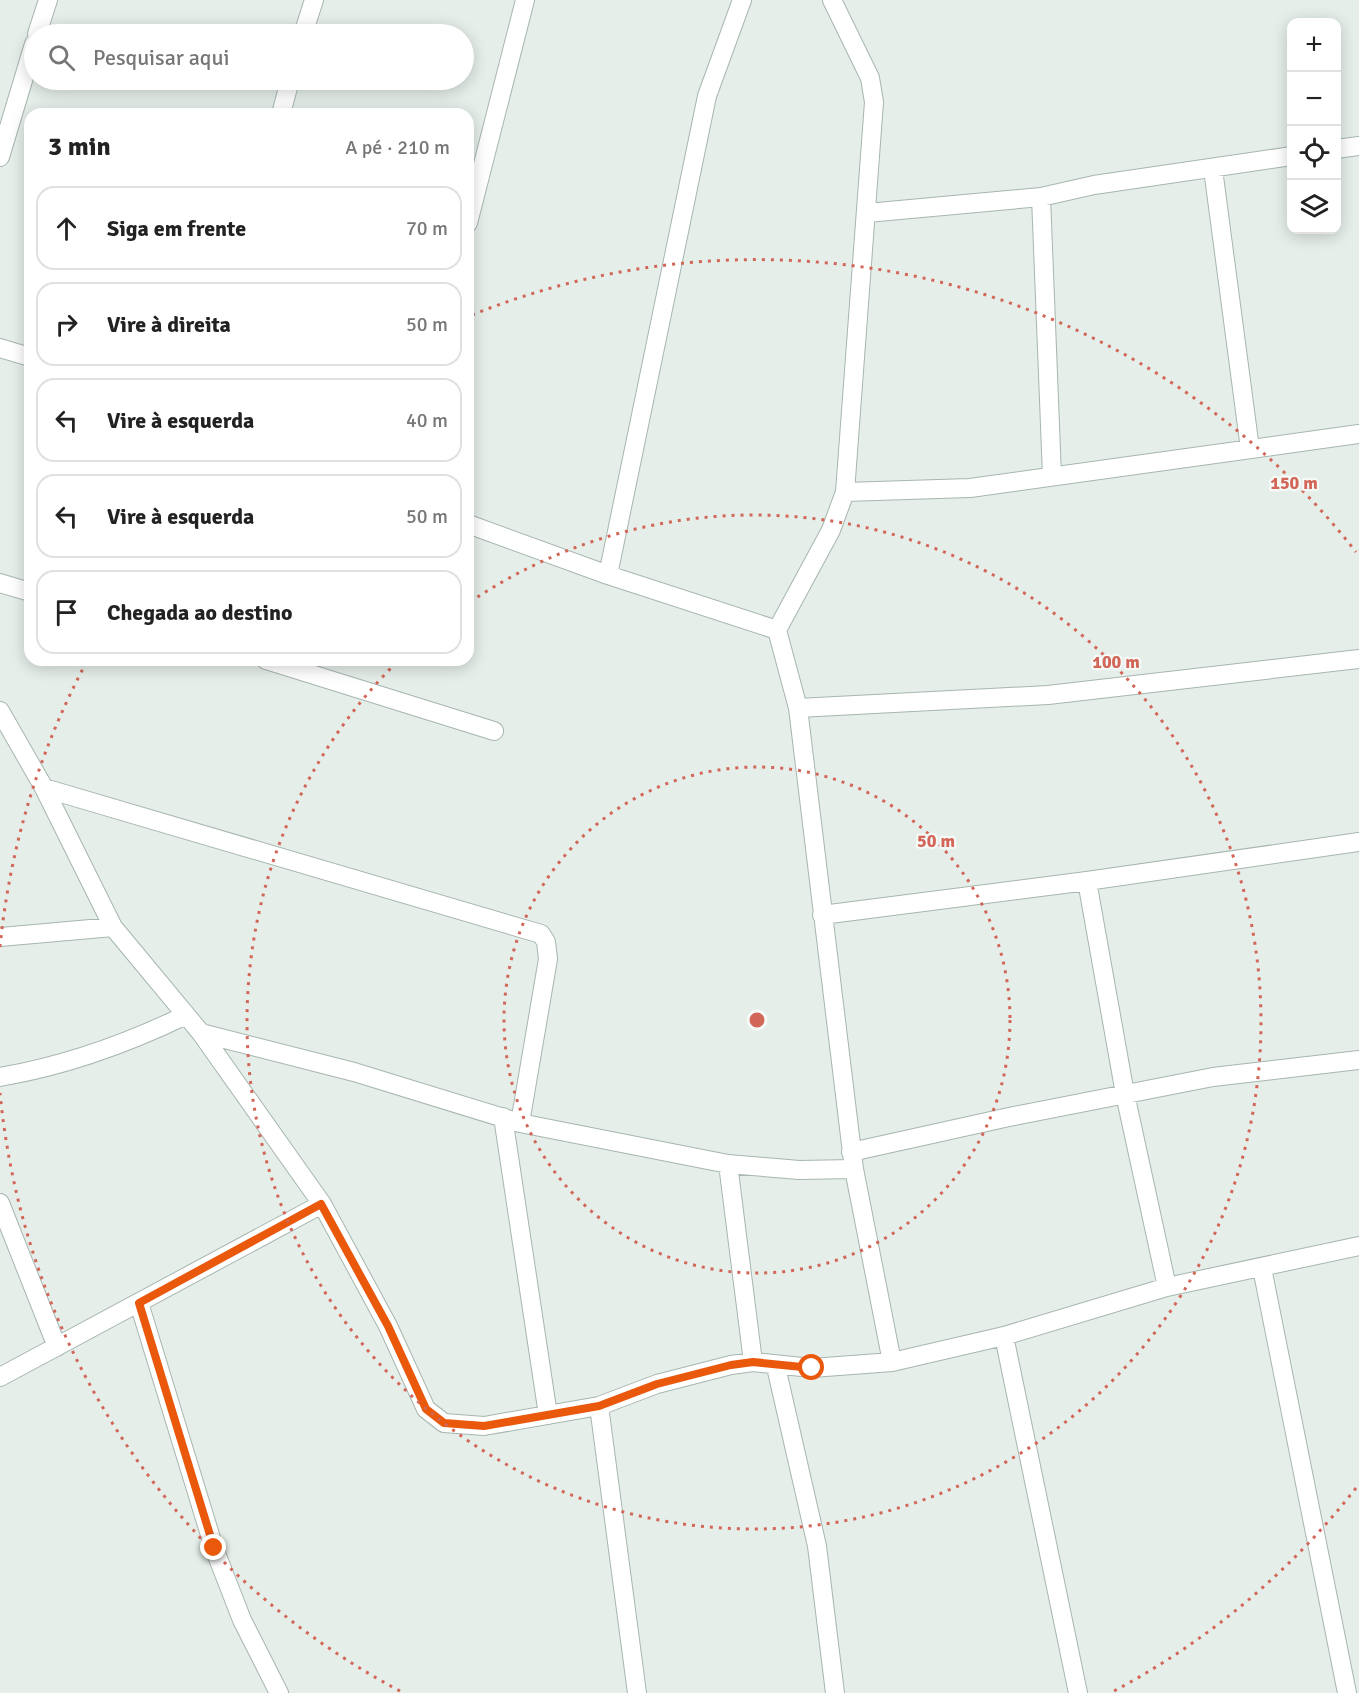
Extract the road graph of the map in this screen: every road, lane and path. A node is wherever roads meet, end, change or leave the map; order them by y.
1 (48, 0) edge
2 (314, 0) edge
3 (525, 0) edge
4 (742, 0) edge
5 (832, 0) edge
6 (40, 24) edge
7 (306, 24) edge
8 (24, 77) edge
9 (287, 90) edge
10 (283, 108) edge
11 (1359, 146) edge
12 (1341, 148) edge
13 (0, 157) edge
14 (1287, 157) edge
15 (1213, 169) junction
16 (1041, 197) junction
17 (474, 200) edge
18 (867, 213) junction
19 (0, 348) edge
20 (24, 355) edge
21 (1359, 434) edge
22 (1250, 449) junction
23 (1052, 476) junction
24 (845, 492) junction
25 (474, 526) edge
26 (608, 575) junction
27 (0, 583) edge
28 (24, 590) edge
29 (777, 630) junction
30 (1359, 658) edge
31 (285, 666) edge
32 (798, 708) junction
33 (0, 711) edge
34 (494, 731) dead end
35 (44, 788) junction
36 (1359, 842) edge
37 (1087, 881) junction
38 (822, 915) junction
39 (113, 927) junction
40 (0, 937) edge
41 (184, 1016) junction
42 (201, 1033) junction
43 (1359, 1059) edge
44 (0, 1077) edge
45 (1125, 1094) junction
46 (511, 1120) junction
47 (852, 1160) junction
48 (728, 1164) junction
49 (321, 1204) junction
50 (2, 1213) edge
51 (1359, 1246) edge
52 (1262, 1268) junction
53 (1167, 1287) junction
54 (139, 1303) junction
55 (1004, 1336) junction
56 (57, 1347) junction
57 (753, 1362) junction
58 (892, 1362) junction
59 (776, 1367) junction
60 (0, 1377) edge
61 (599, 1406) junction
62 (548, 1415) junction
63 (279, 1693) edge
64 (637, 1693) edge
65 (835, 1693) edge
66 (1078, 1693) edge
67 (1347, 1693) edge

1 - 6 street
2 - 7 street
3 - 17 street
4 - 26 street
5 - 18 street
8 - 13 street
9 - 10 street
11 - 12 street
14 - 15 street
15 - 16 street
15 - 22 street
16 - 18 street
16 - 23 street
18 - 24 street
19 - 20 street
21 - 22 street
22 - 23 street
23 - 24 street
24 - 29 street
25 - 26 street
26 - 29 street
27 - 28 street
29 - 32 street
30 - 32 street
31 - 34 street
32 - 38 street
33 - 35 street
35 - 39 street
35 - 46 street
36 - 37 street
37 - 38 street
37 - 45 street
38 - 47 street
39 - 40 street
39 - 41 street
41 - 42 street
41 - 44 street
42 - 46 street
42 - 49 street
43 - 45 street
45 - 47 street
45 - 53 street
46 - 48 street
46 - 62 street
47 - 48 street
47 - 58 street
48 - 57 street
49 - 54 street
49 - 62 street
50 - 56 street
51 - 52 street
52 - 53 street
52 - 67 street
53 - 55 street
54 - 56 street
54 - 63 street
55 - 58 street
55 - 66 street
56 - 60 street
57 - 59 street
57 - 61 street
58 - 59 street
59 - 65 street
61 - 62 street
61 - 64 street

